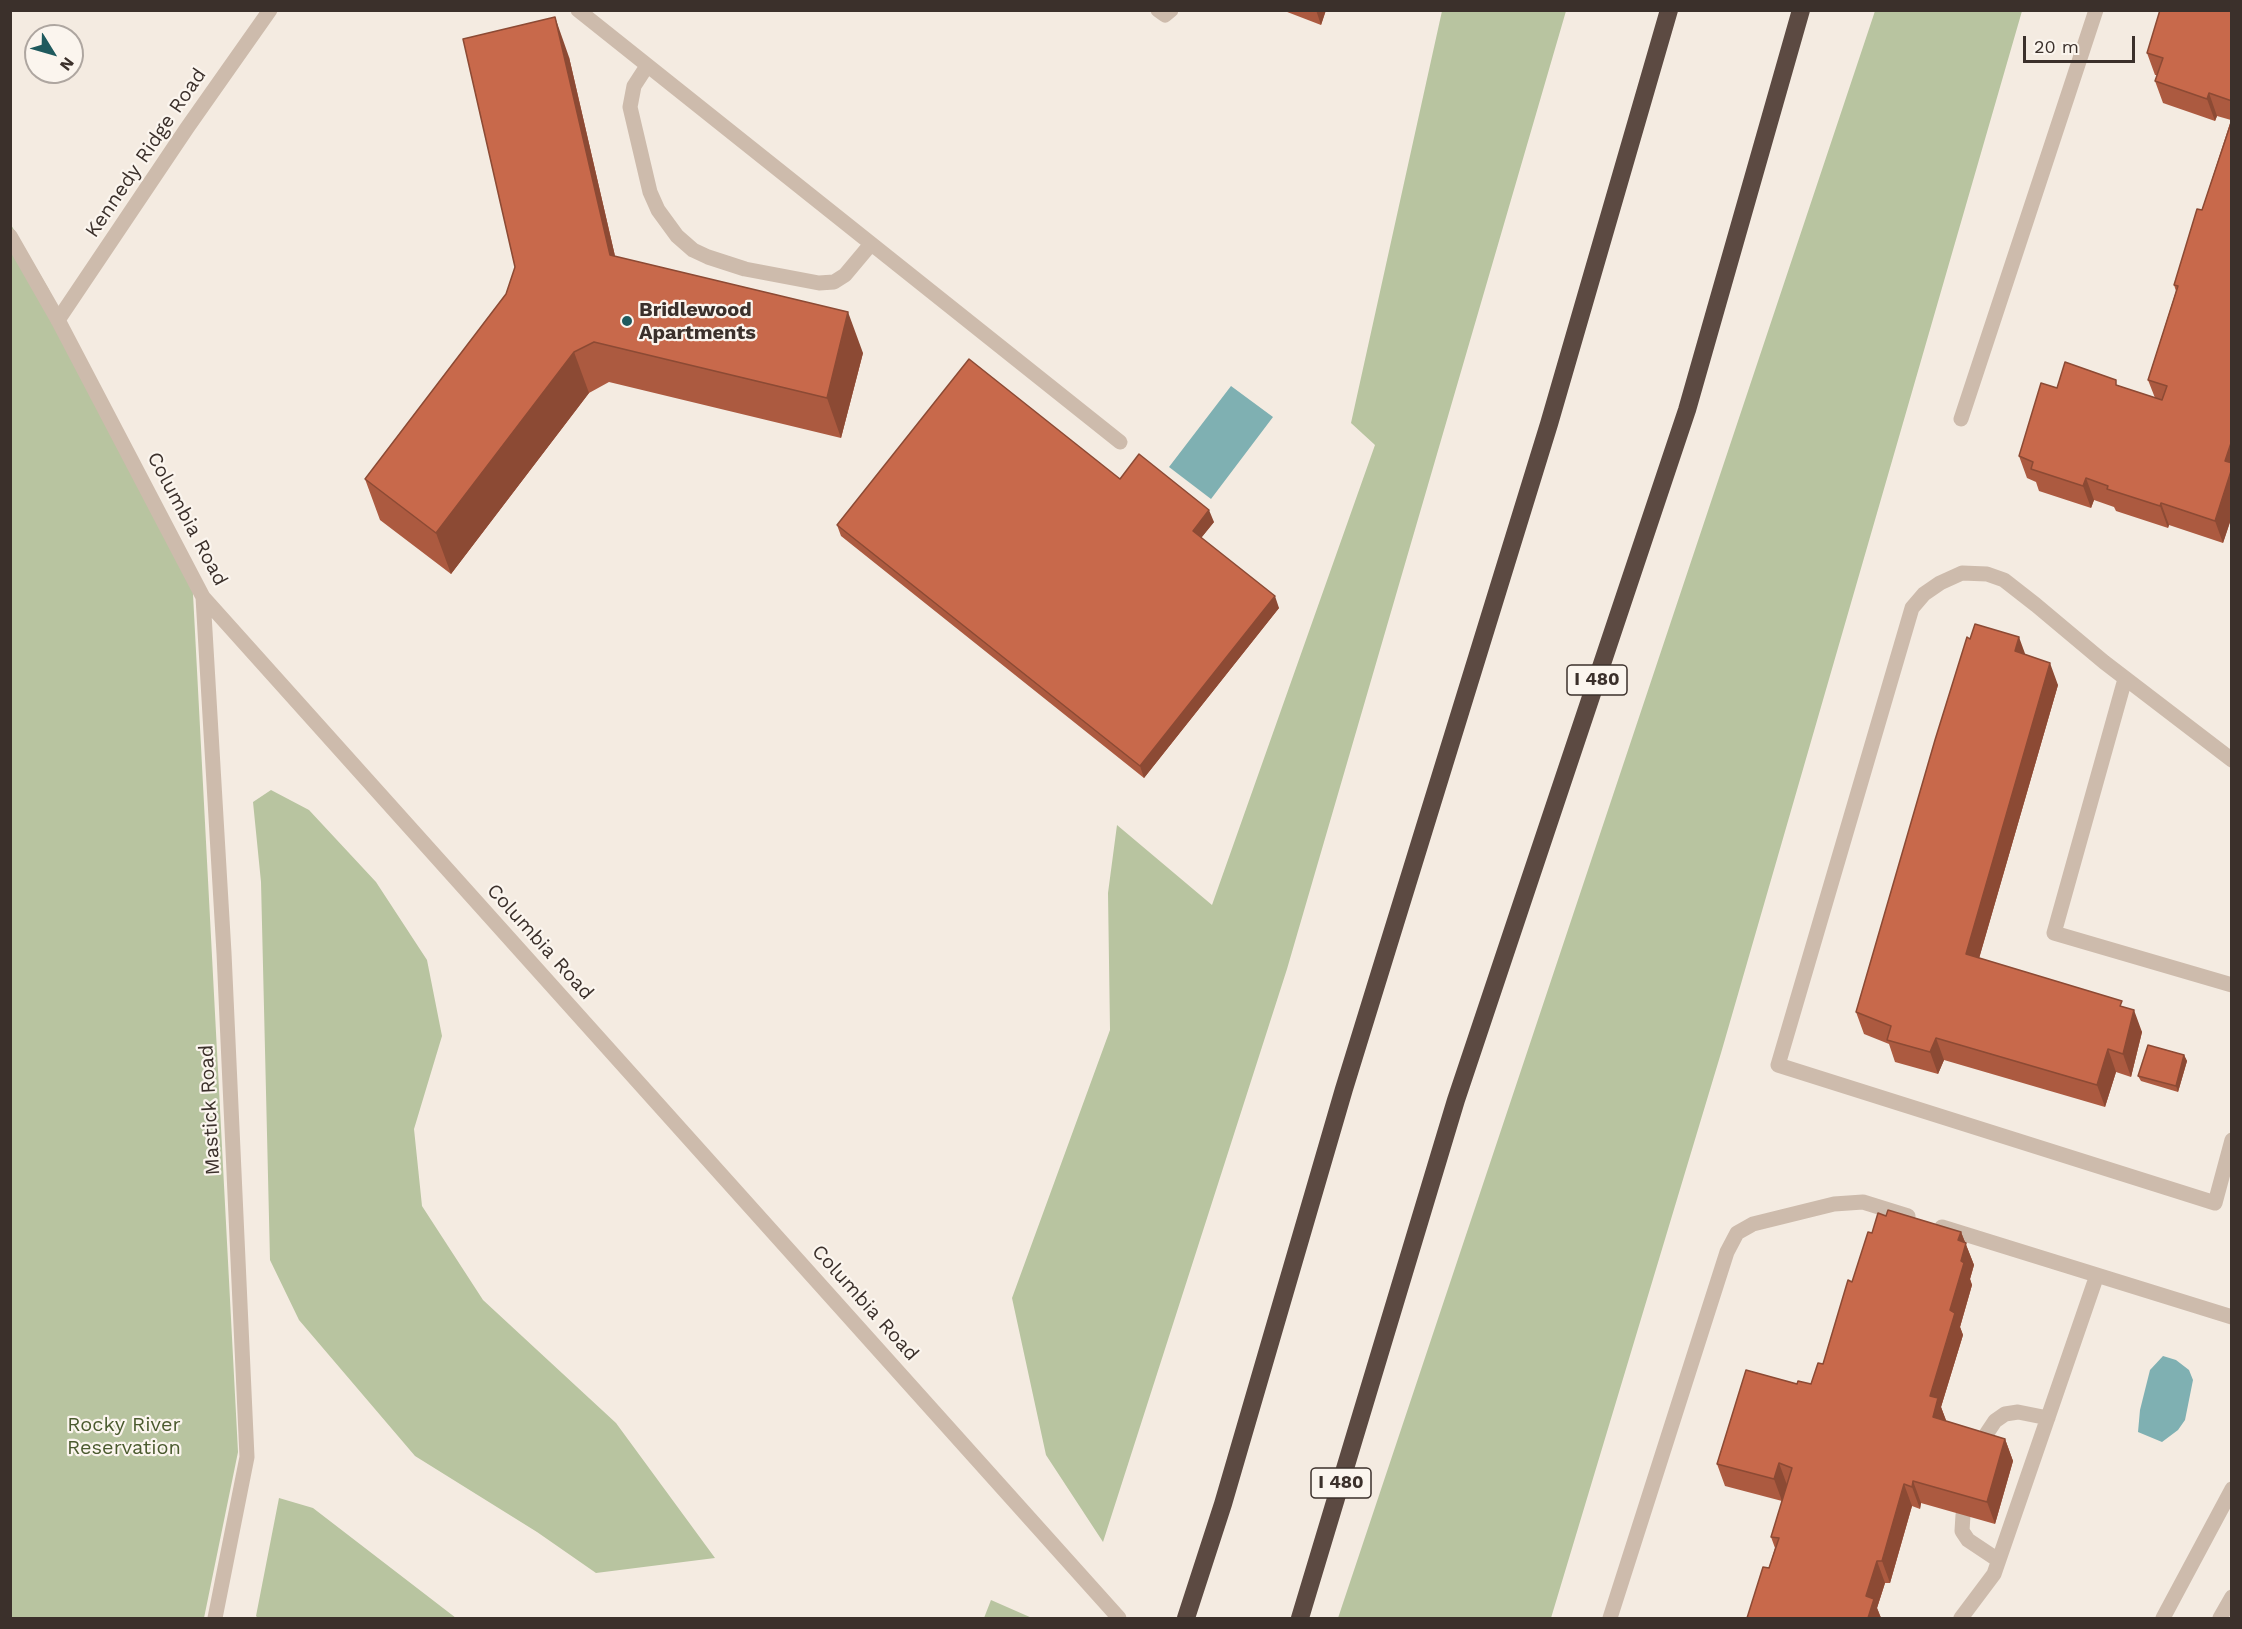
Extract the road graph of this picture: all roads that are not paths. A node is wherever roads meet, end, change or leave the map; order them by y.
1 (270, 10) edge
2 (578, 10) edge
3 (1158, 10) edge
4 (1171, 10) edge
5 (1669, 10) edge
6 (1801, 10) edge
7 (2096, 10) edge
8 (647, 66) junction
9 (10, 236) edge
10 (871, 244) junction
11 (58, 320) junction
12 (1961, 420) dead end
13 (1120, 442) dead end
14 (203, 597) junction
15 (2125, 679) junction
16 (2232, 760) edge
17 (2232, 985) edge
18 (2232, 1140) edge
19 (2097, 1275) junction
20 (2232, 1317) edge
21 (2048, 1418) junction
22 (1981, 1451) edge
23 (2232, 1489) edge
24 (1963, 1515) edge
25 (1998, 1560) junction
26 (2232, 1597) edge
27 (215, 1618) edge
28 (1119, 1618) edge
29 (1186, 1618) edge
30 (1300, 1618) edge
31 (1611, 1618) edge
32 (1961, 1618) edge
33 (2163, 1618) edge
34 (2220, 1618) edge

1 - 11 street, Kennedy Ridge Road
2 - 8 street
3 - 4 street
5 - 29 highway
6 - 30 highway, I 480
7 - 12 street
8 - 10 street
8 - 10 street
9 - 11 street, Columbia Road
10 - 13 street
11 - 14 street, Columbia Road
14 - 27 street, Mastick Road
14 - 28 street, Columbia Road
15 - 16 street
15 - 17 street
15 - 18 street
19 - 20 street
19 - 21 street
19 - 31 street
21 - 22 street
21 - 25 street
23 - 33 street
24 - 25 street
25 - 32 street
26 - 34 street

